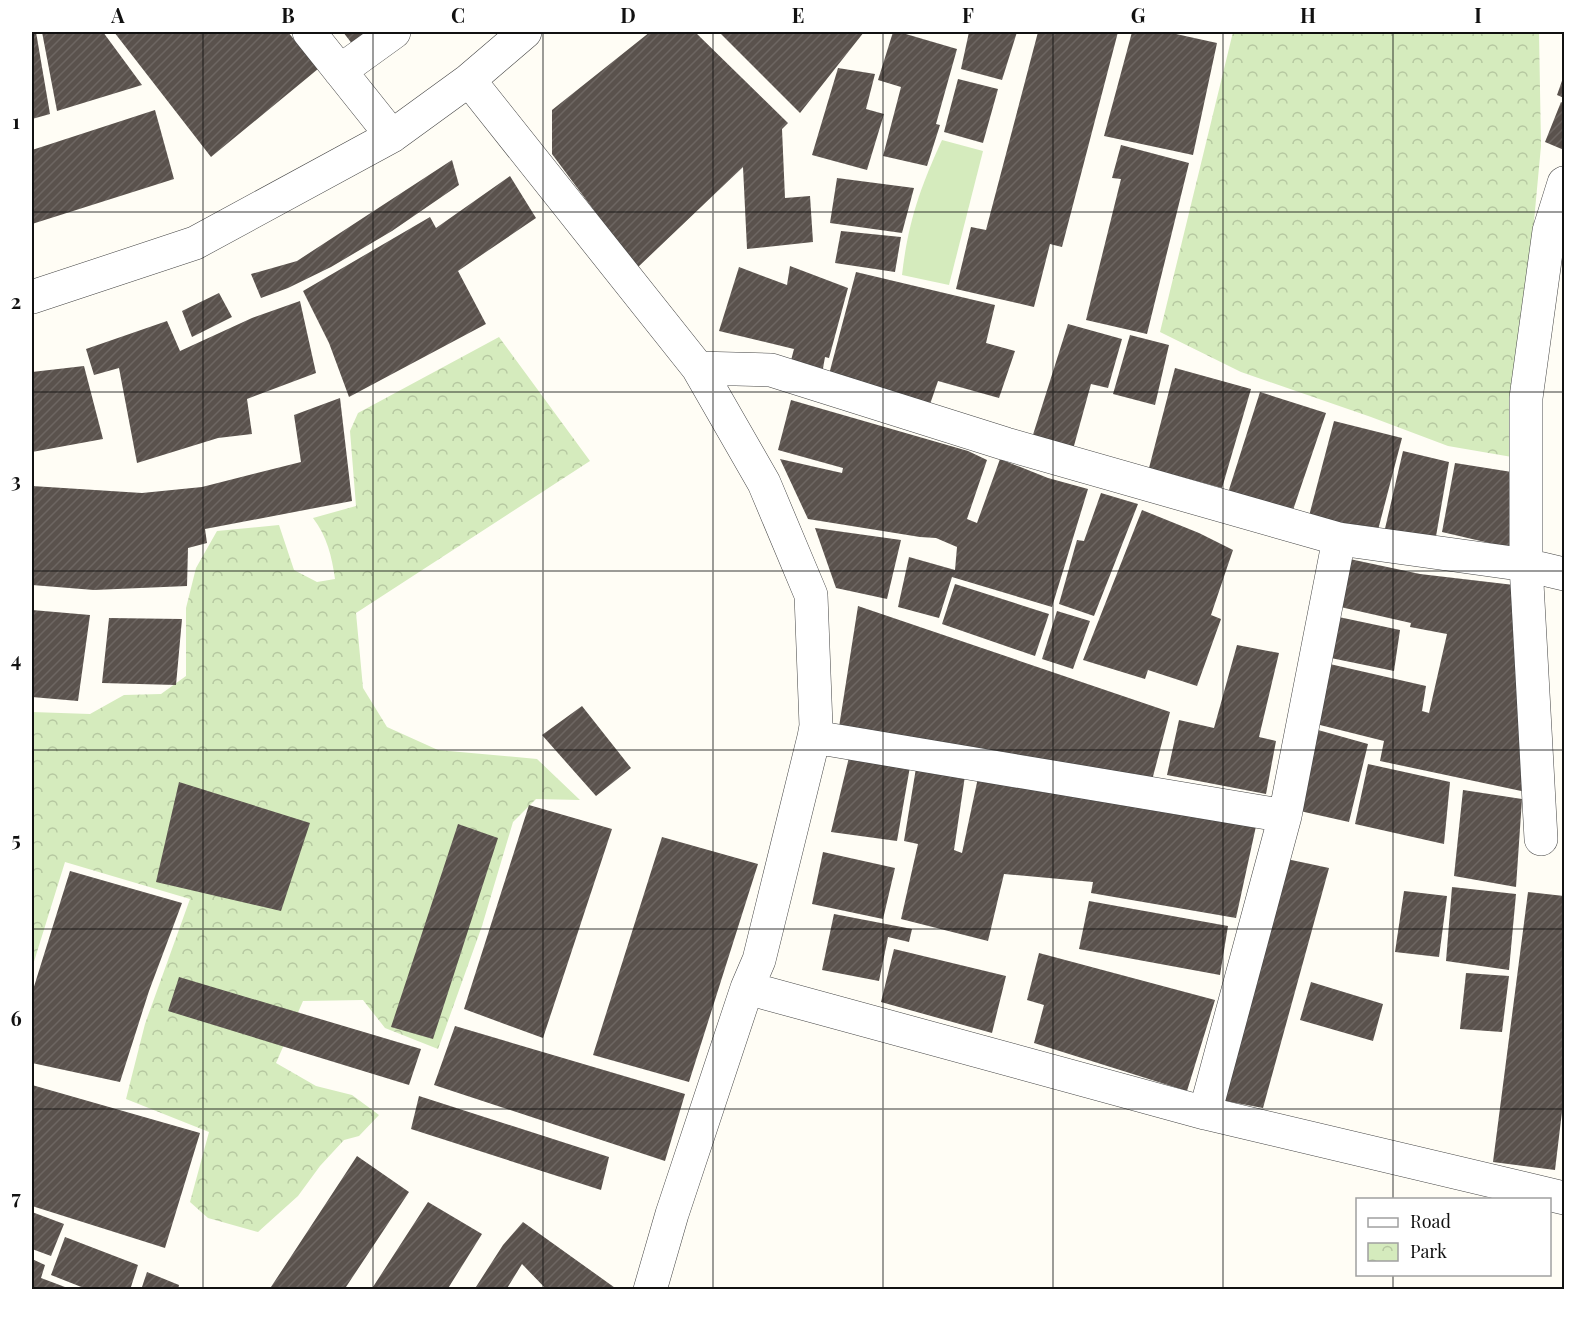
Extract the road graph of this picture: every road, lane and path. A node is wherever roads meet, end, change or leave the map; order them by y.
1 (309, 32) edge
2 (394, 32) edge
3 (525, 32) edge
4 (340, 71) junction
5 (469, 80) junction
6 (392, 136) junction
7 (1564, 183) edge
8 (32, 297) edge
9 (698, 368) junction
10 (1339, 539) junction
11 (1526, 565) junction
12 (1564, 574) edge
13 (814, 738) junction
14 (1285, 816) junction
15 (1541, 839) dead end
16 (747, 988) junction
17 (1205, 1113) junction
18 (1564, 1198) edge
19 (650, 1290) edge

1 - 4 street
2 - 4 street
3 - 5 street
4 - 6 street
5 - 6 street
5 - 9 street
6 - 8 street
7 - 11 street
9 - 10 street
9 - 13 street
10 - 11 street
10 - 14 street
11 - 12 street
11 - 15 street
13 - 14 street
13 - 16 street
14 - 17 street
16 - 17 street
16 - 19 street
17 - 18 street

